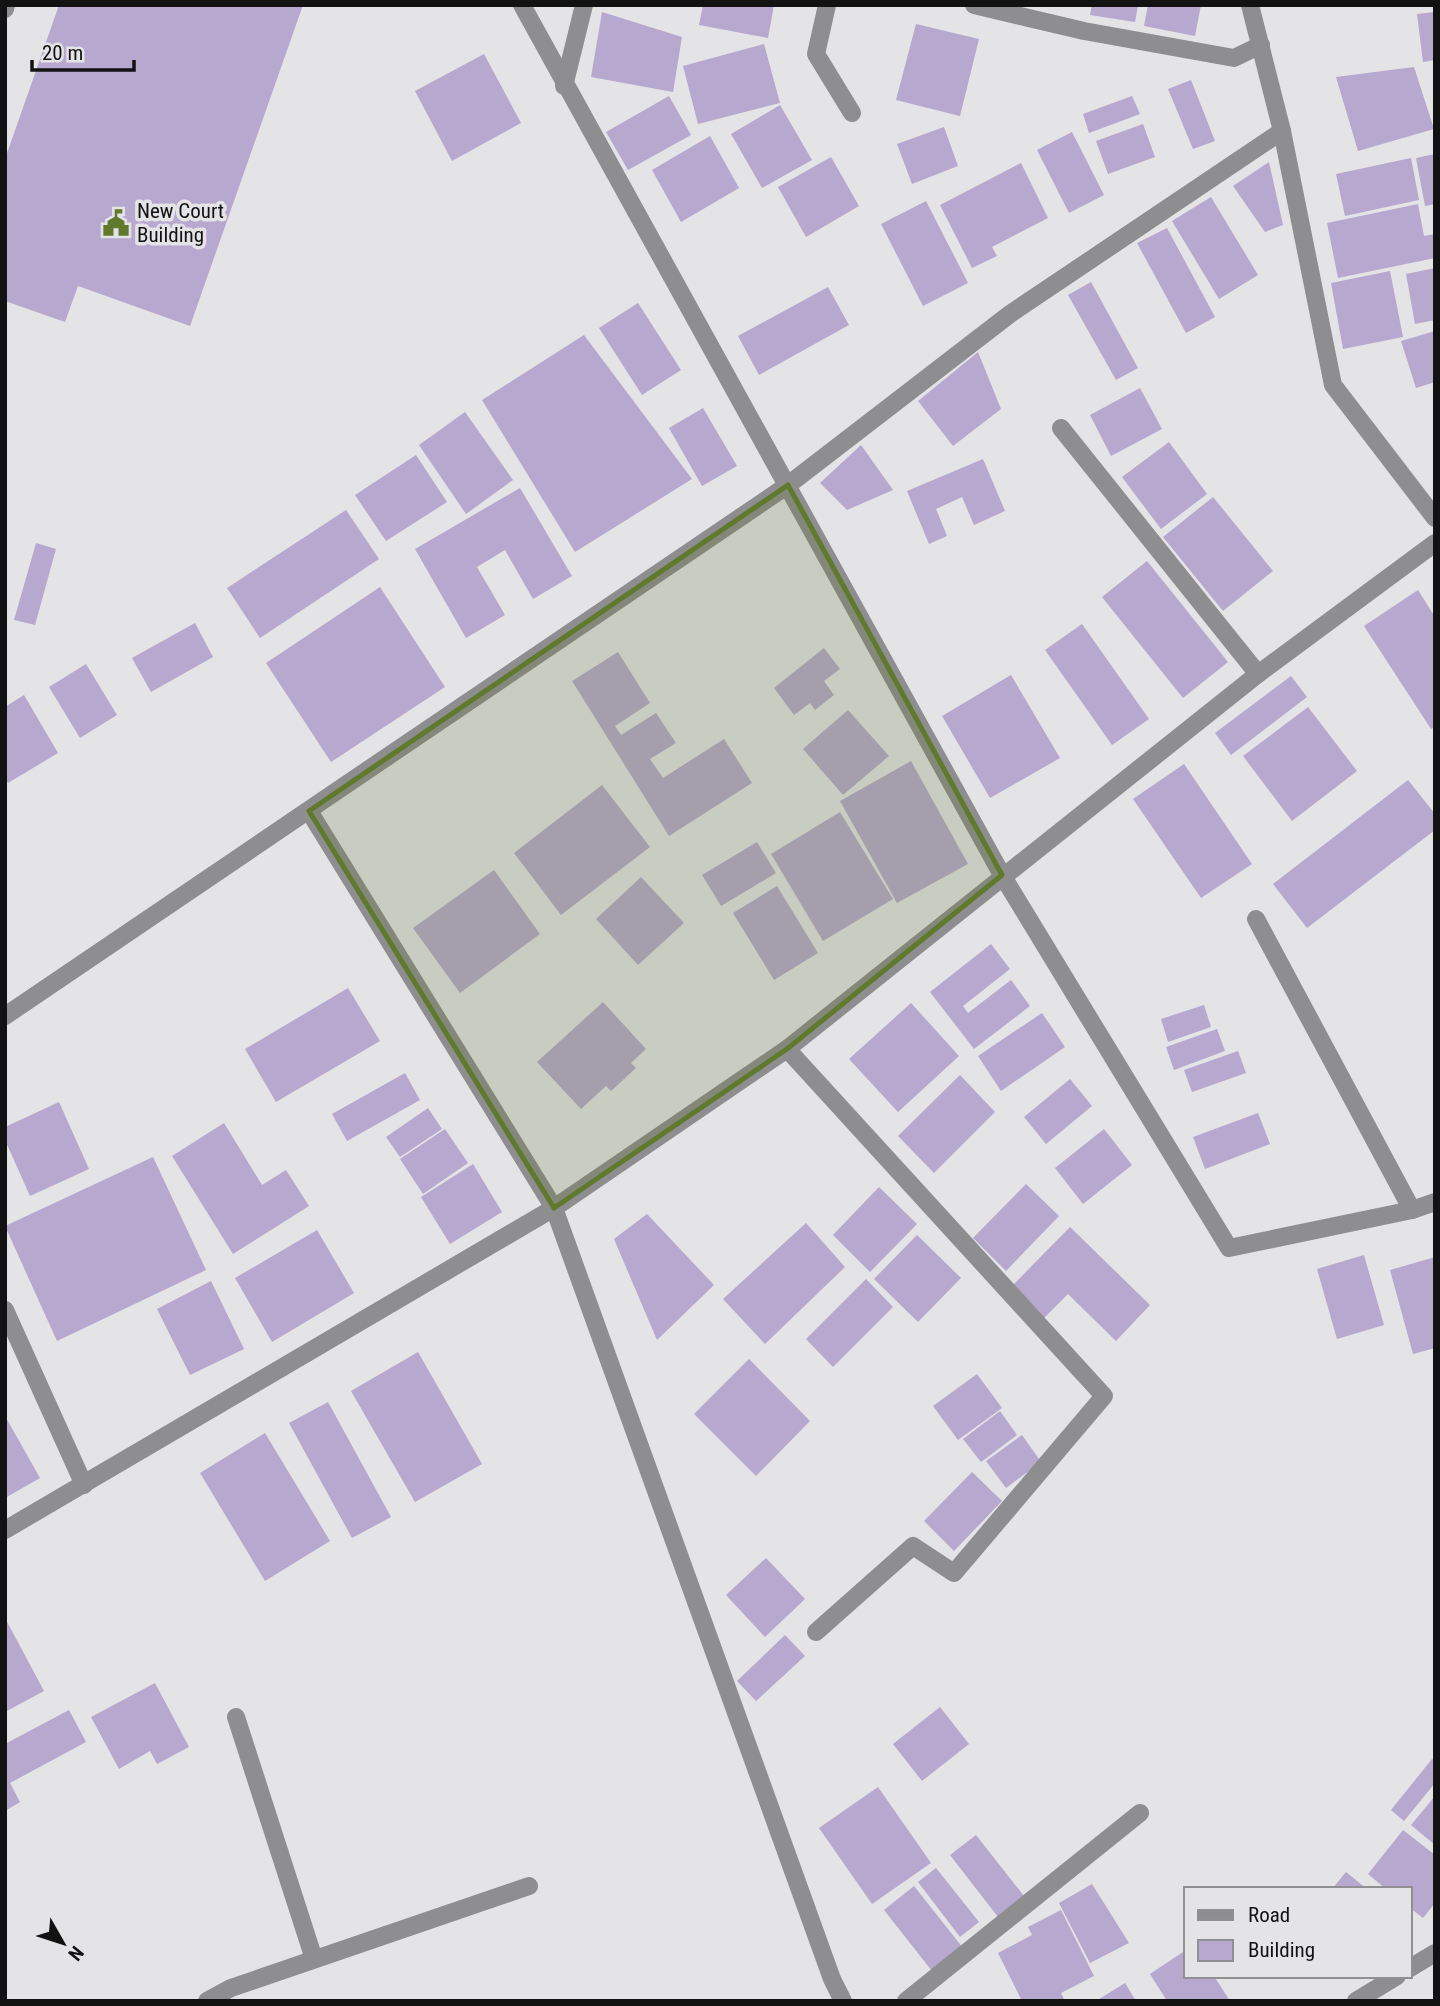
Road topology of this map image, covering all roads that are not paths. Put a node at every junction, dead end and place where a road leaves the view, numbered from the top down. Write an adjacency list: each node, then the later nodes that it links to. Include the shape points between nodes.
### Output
1 (522, 5): 7 (street)
2 (584, 5): 7 (street)
3 (827, 5): 8 (street, via 816,54)
4 (974, 5): 6 (street, via 1084,31 1234,58)
5 (1250, 5): 6 (street)
6 (1261, 45): 9 (street)
7 (564, 86): 11 (street)
8 (852, 113)
9 (1282, 131): 11 (street, via 1010,314); 12 (street, via 1333,385)
10 (1061, 428): 14 (street)
11 (788, 485): 15 (street); 16 (street)
12 (1435, 518)
13 (1435, 543): 14 (street)
14 (1258, 674): 16 (street)
15 (309, 811): 18 (street); 21 (street)
16 (1002, 875): 19 (street); 22 (street, via 1229,1248)
17 (1256, 919): 22 (street)
18 (5, 1016)
19 (787, 1049): 21 (street); 26 (street, via 1104,1396 954,1573 913,1546)
20 (1435, 1202): 22 (street)
21 (554, 1208): 24 (street); 35 (street)
22 (1412, 1210)
23 (5, 1310): 24 (street)
24 (84, 1485): 25 (street)
25 (5, 1530)
26 (816, 1632)
27 (236, 1717): 31 (street)
28 (1140, 1813): 36 (street)
29 (529, 1886): 31 (street)
30 (1435, 1953): 32 (street)
31 (314, 1959): 34 (street, via 231,1987)
32 (1412, 1967)
33 (1394, 1978): 37 (street)
34 (207, 2001)
35 (843, 2001)
36 (906, 2001)
37 (1356, 2001)

